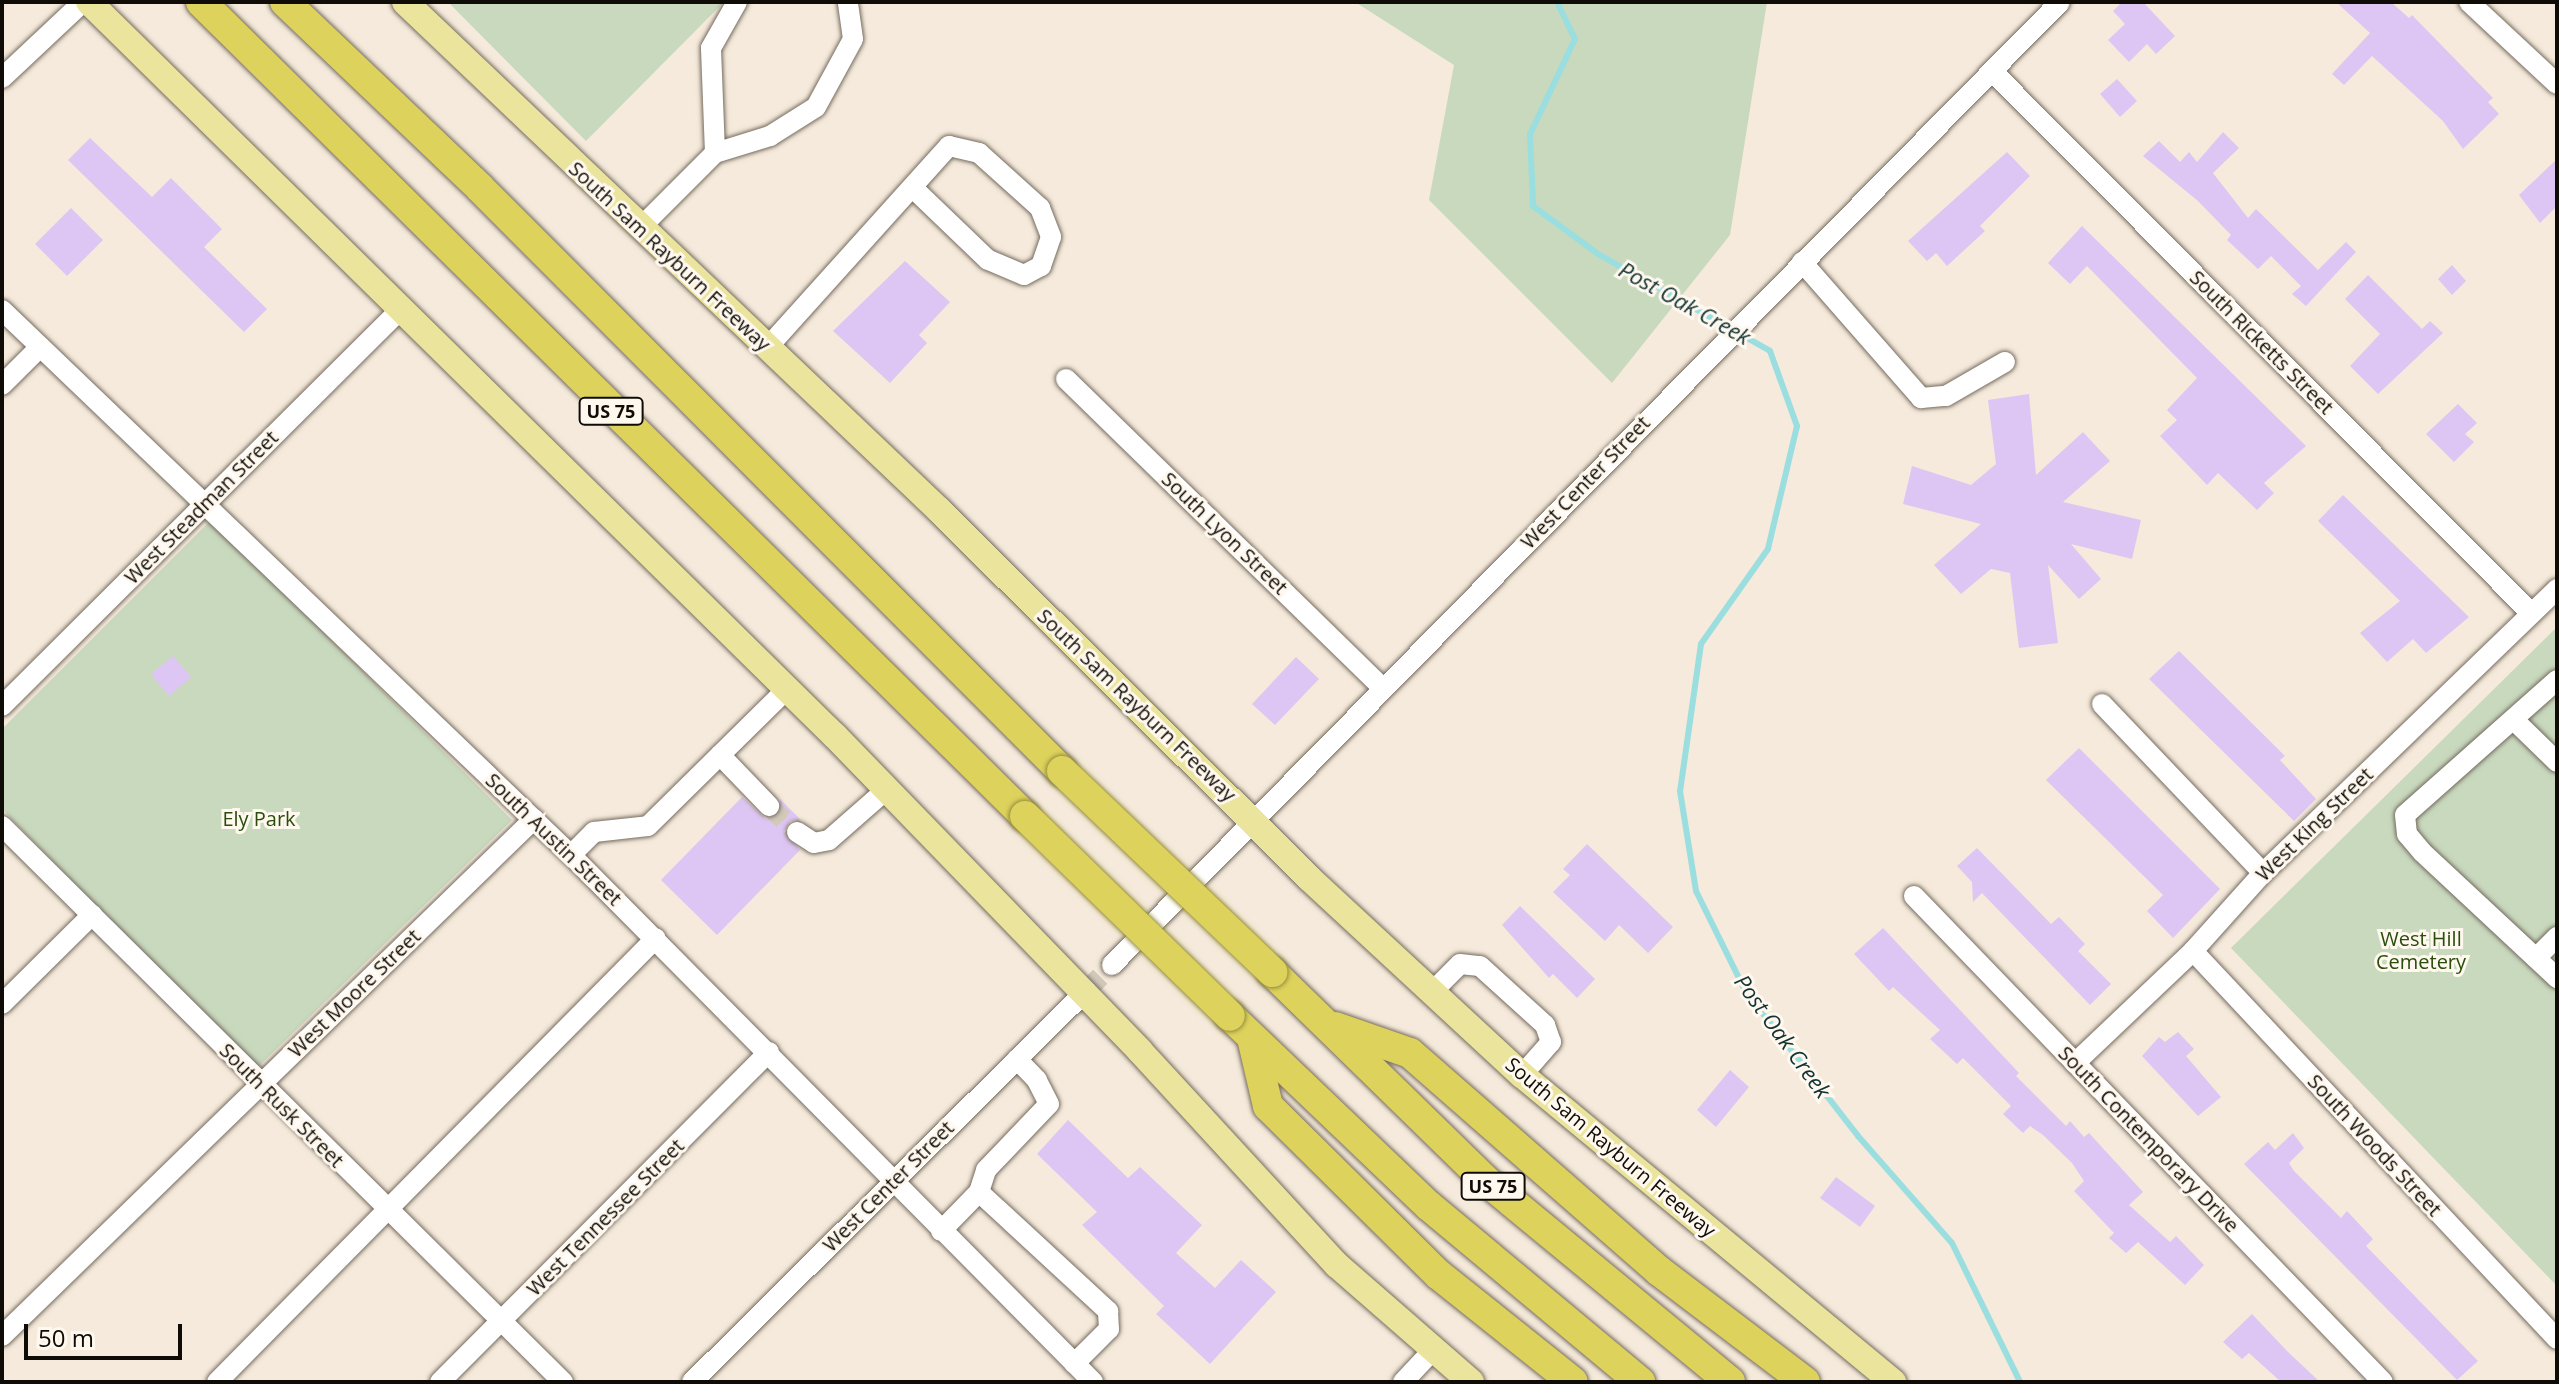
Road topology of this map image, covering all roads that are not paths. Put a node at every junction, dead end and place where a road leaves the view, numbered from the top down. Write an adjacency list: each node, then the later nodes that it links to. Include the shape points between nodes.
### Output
1 (83, 2): 13 (street)
2 (89, 2): 21 (main road)
3 (184, 2): 15 (highway)
4 (201, 2): 15 (highway, US 75)
5 (285, 2): 18 (highway, US 75)
6 (316, 2): 18 (highway)
7 (405, 2): 19 (main road, South Sam Rayburn Freeway)
8 (737, 2): 16 (street, via 711,48)
9 (848, 2): 16 (street, via 853,39 816,107 770,136)
10 (2060, 2): 12 (street, West Center Street)
11 (2469, 2): 14 (street)
12 (1992, 71): 20 (street, West Center Street); 30 (street, South Ricketts Street)
13 (2, 78)
14 (2557, 84)
15 (285, 86): 59 (highway, US 75, bridge)
16 (715, 153): 19 (street)
17 (912, 187): 17 (street, via 949,146 979,153 1040,208 1051,237 1041,266 1024,275 988,260); 24 (street)
18 (480, 188): 58 (highway, US 75, bridge, via 1062,771)
19 (640, 228): 24 (main road, South Sam Rayburn Freeway)
20 (1802, 262): 25 (street, via 1921,398 1946,396); 32 (street, West Center Street)
21 (401, 309): 28 (street, West Steadman Street); 33 (main road)
22 (2, 310): 23 (street, South Austin Street)
23 (40, 347): 27 (street); 28 (street, South Austin Street)
24 (767, 348): 42 (main road, South Sam Rayburn Freeway)
25 (2005, 362)
26 (1066, 379): 32 (street, South Lyon Street)
27 (2, 385)
28 (201, 506): 35 (street, West Steadman Street); 41 (street, South Austin Street)
29 (2557, 589): 30 (street, West King Street)
30 (2531, 613): 46 (street, West King Street)
31 (2557, 680): 36 (street)
32 (1383, 688): 42 (street, West Center Street)
33 (787, 689): 37 (street); 39 (main road)
34 (2102, 704): 46 (street)
35 (2, 706)
36 (2515, 721): 38 (street); 52 (street, via 2405,815 2407,834 2422,852)
37 (720, 755): 40 (street); 45 (street, via 648,826 594,832)
38 (2557, 762)
39 (887, 789): 44 (street, via 829,840 814,843); 56 (main road)
40 (769, 806)
41 (534, 819): 45 (street, South Austin Street); 64 (street, West Moore Street)
42 (1254, 820): 53 (street, West Center Street); 55 (main road, South Sam Rayburn Freeway)
43 (2, 826): 48 (street, South Rusk Street)
44 (797, 832)
45 (571, 855): 50 (street, South Austin Street)
46 (2263, 873): 51 (street, West King Street)
47 (1914, 896): 62 (street, South Contemporary Drive)
48 (92, 915): 57 (street); 64 (street, South Rusk Street)
49 (2557, 937): 52 (street)
50 (656, 938): 60 (street, South Austin Street); 67 (street)
51 (2193, 951): 62 (street, West King Street); 71 (street, South Woods Street)
52 (2536, 958): 54 (street)
53 (1112, 965)
54 (2557, 978)
55 (1433, 991): 63 (main road, South Sam Rayburn Freeway); 63 (street, via 1460,964 1480,966 1545,1025 1551,1042)
56 (1085, 992): 61 (street, West Center Street); 72 (main road, via 1337,1265)
57 (2, 1004)
58 (1327, 1024): 83 (highway, US 75, via 1484,1179); 84 (highway, via 1410,1053 1646,1261)
59 (1252, 1038): 81 (highway, via 1268,1106 1439,1275); 82 (highway, US 75, via 1429,1206)
60 (769, 1052): 65 (street, South Austin Street); 69 (street, West Tennessee Street)
61 (1017, 1059): 65 (street, West Center Street); 66 (street, via 1037,1080 1049,1104 986,1170)
62 (2075, 1063): 86 (street, South Contemporary Drive)
63 (1522, 1075): 85 (main road, South Sam Rayburn Freeway)
64 (261, 1083): 67 (street, South Rusk Street); 70 (street, West Moore Street)
65 (891, 1182): 68 (street, South Austin Street); 77 (street, West Center Street)
66 (979, 1192): 68 (street); 73 (street, via 1108,1311 1109,1329)
67 (385, 1210): 69 (street, South Rusk Street); 74 (street)
68 (941, 1231): 73 (street, South Austin Street)
69 (501, 1321): 75 (street, West Tennessee Street); 76 (street, South Rusk Street)
70 (2, 1336)
71 (2557, 1339)
72 (1434, 1349): 79 (street); 80 (main road)
73 (1074, 1364): 78 (street, South Austin Street)
74 (217, 1382)
75 (440, 1382)
76 (563, 1382)
77 (692, 1382)
78 (1093, 1382)
79 (1403, 1382)
80 (1471, 1382)
81 (1573, 1382)
82 (1640, 1382)
83 (1730, 1382)
84 (1805, 1382)
85 (1893, 1382)
86 (2383, 1382)

